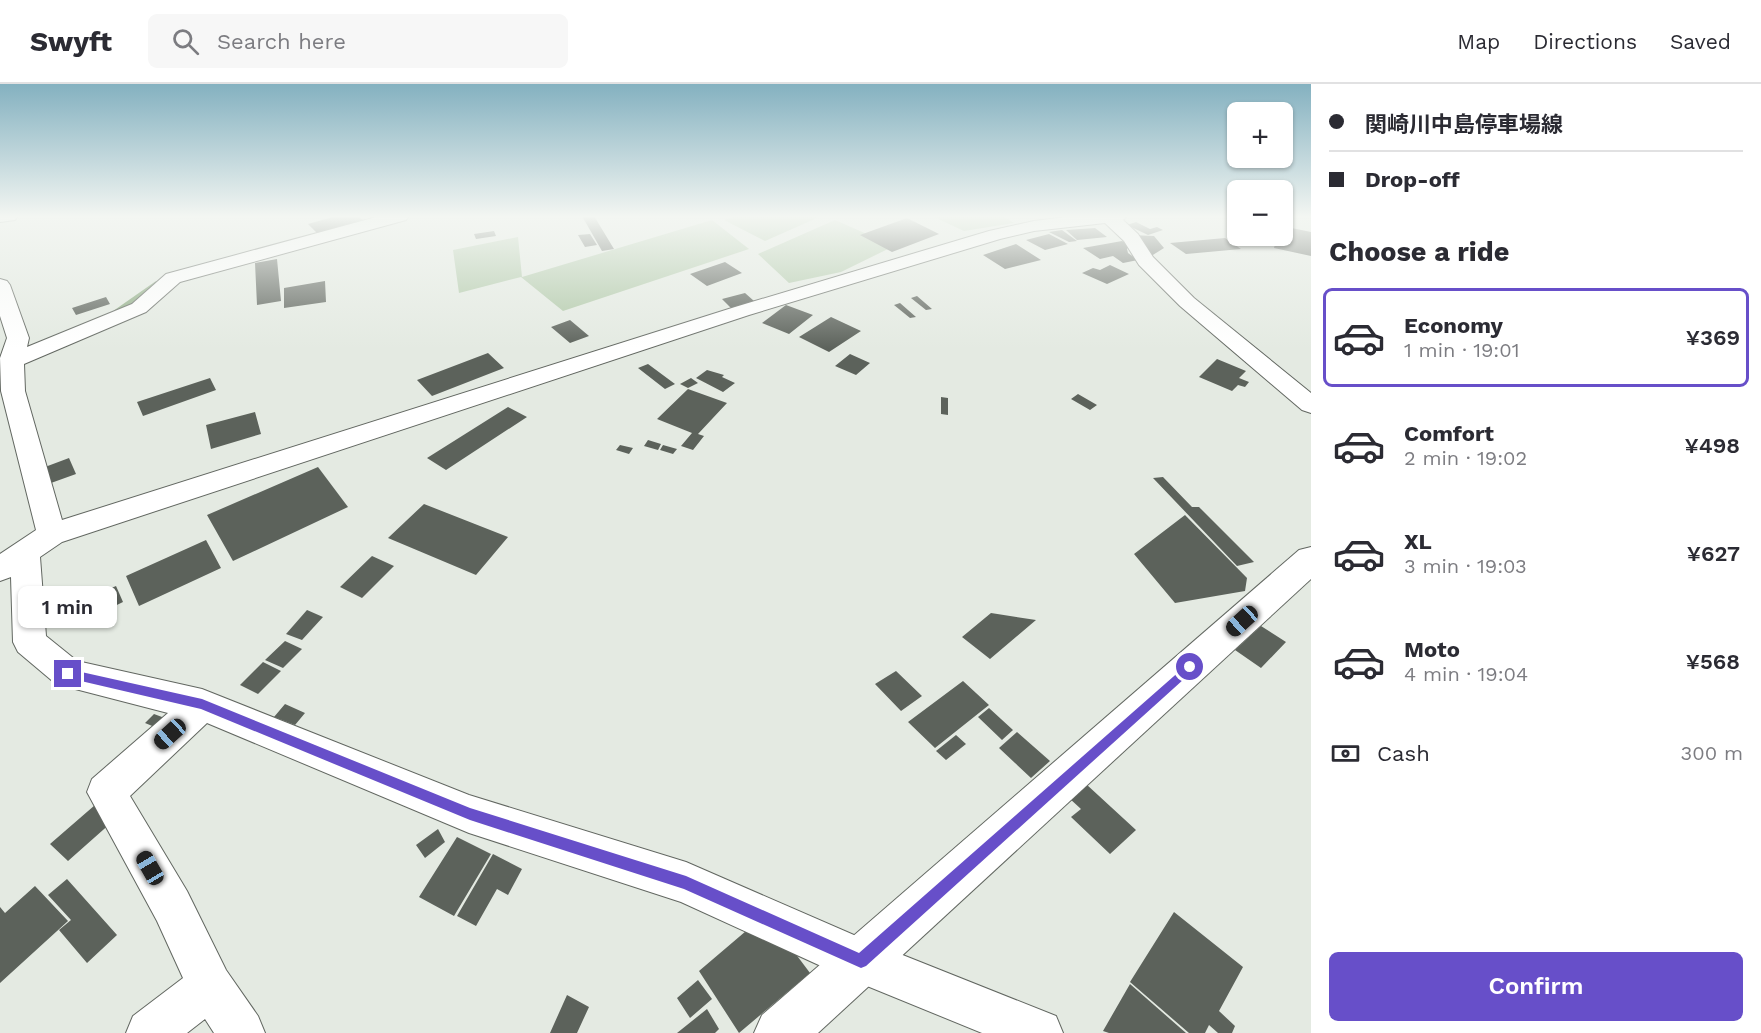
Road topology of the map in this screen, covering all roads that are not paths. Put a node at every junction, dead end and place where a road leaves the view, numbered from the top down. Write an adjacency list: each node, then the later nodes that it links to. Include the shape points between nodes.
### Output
1 (238, 260): 5 (street, via 173,278 139,308)
2 (911, 260): 7 (street)
3 (1146, 260): 6 (street, via 1187,302)
4 (0, 285): 5 (street, via 18,338)
5 (6, 364): 7 (street)
6 (1311, 405)
7 (52, 534): 9 (street)
8 (1311, 559): 11 (main road)
9 (12, 561): 10 (street, via 30,642 68,674)
10 (202, 705): 11 (street, via 470,814 686,883); 12 (street, via 106,792 172,906)
11 (861, 961): 15 (main road); 16 (street)
12 (210, 986): 13 (street); 14 (street)
13 (150, 1033)
14 (241, 1033)
15 (780, 1033)
16 (1039, 1033)

